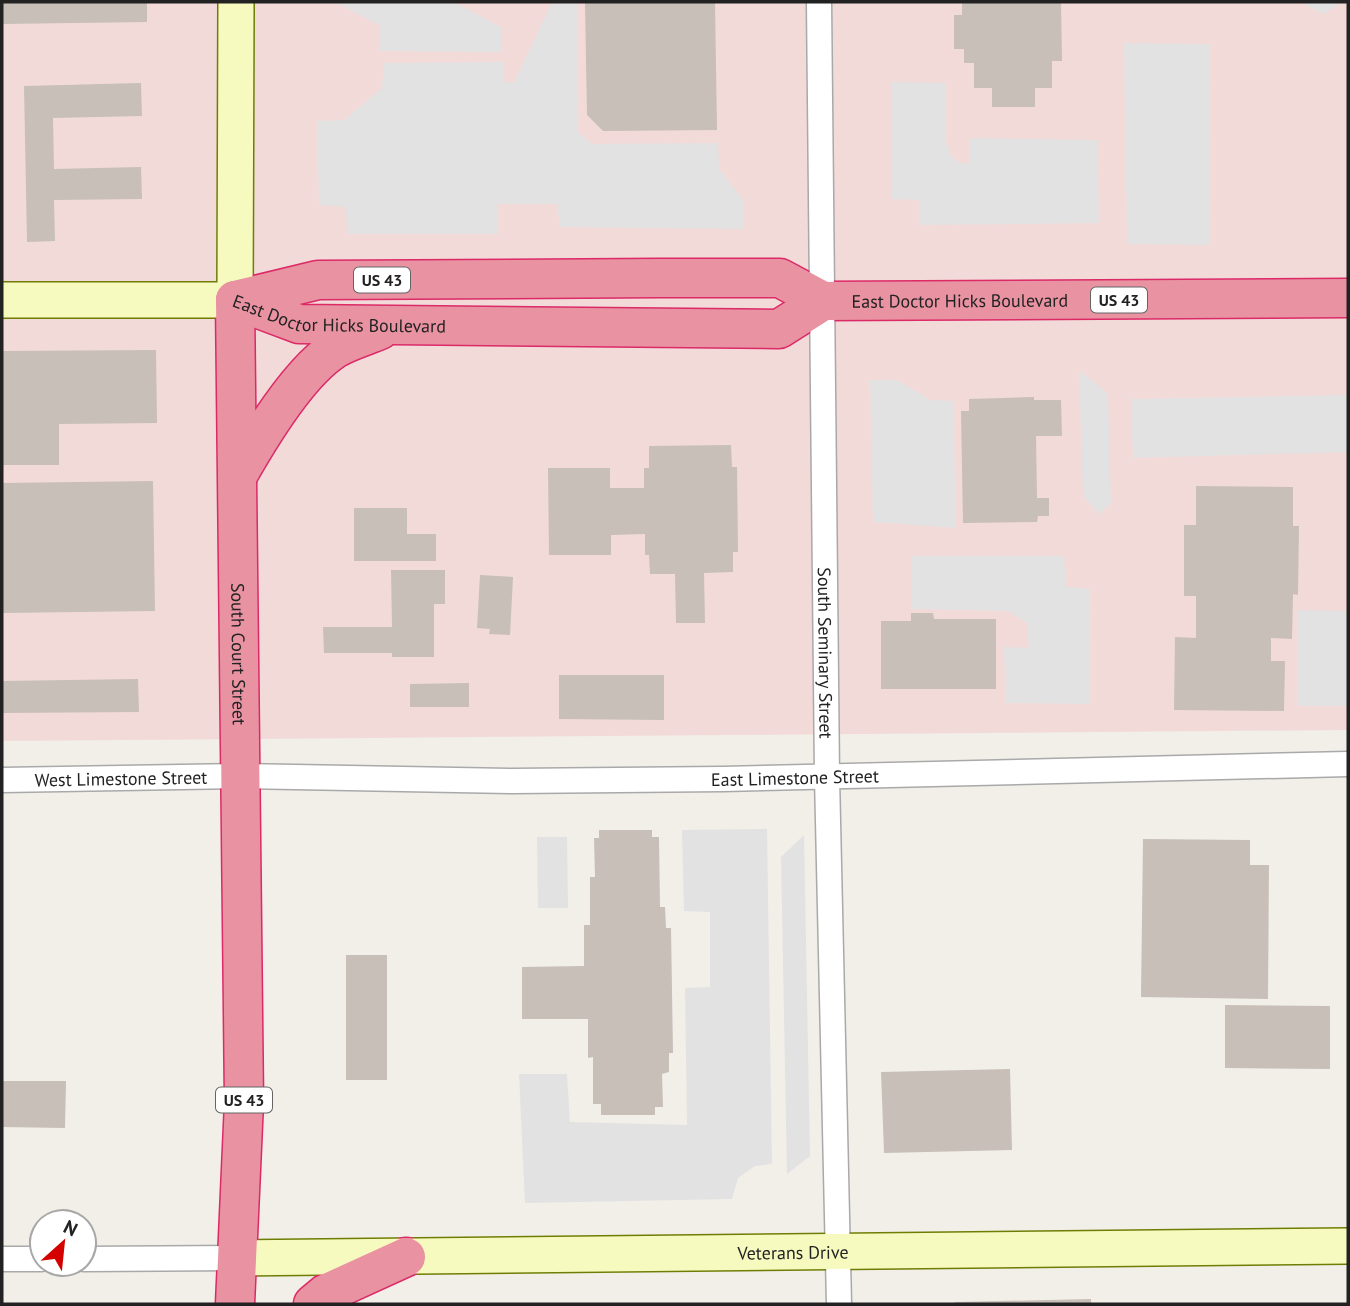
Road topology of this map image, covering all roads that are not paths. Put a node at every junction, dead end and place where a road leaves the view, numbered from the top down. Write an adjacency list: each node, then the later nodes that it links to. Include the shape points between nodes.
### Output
1 (236, 2): 5 (main road, South Court Street)
2 (819, 2): 6 (street, South Seminary Street)
3 (1348, 298): 6 (highway, East Doctor Hicks Boulevard / US 43)
4 (2, 300): 5 (main road)
5 (235, 300): 6 (highway, East Doctor Hicks Boulevard / US 43, via 318,280 780,278); 7 (highway, East Doctor Hicks Boulevard, via 299,324); 8 (highway, South Court Street / US 43)
6 (823, 301): 7 (highway, East Doctor Hicks Boulevard, via 779,329); 11 (street, South Seminary Street)
7 (394, 325): 8 (highway, via 335,349 316,365 263,432)
8 (237, 477): 10 (highway, South Court Street / US 43)
9 (1348, 764): 11 (street, East Limestone Street)
10 (240, 776): 11 (street, East Limestone Street, via 513,781); 12 (street, West Limestone Street); 16 (highway, South Court Street / US 43, via 244,1102)
11 (827, 777): 14 (street, South Seminary Street)
12 (2, 780)
13 (1348, 1246): 14 (main road, Veterans Drive)
14 (839, 1252): 15 (main road, Veterans Drive); 22 (street, South Seminary Street)
15 (406, 1257): 16 (main road, Veterans Drive); 21 (highway, via 325,1294)
16 (238, 1258): 19 (street); 20 (highway, South Court Street / US 43)
17 (2, 1259): 18 (street)
18 (28, 1259)
19 (98, 1259)
20 (235, 1304)
21 (313, 1304)
22 (839, 1304)

